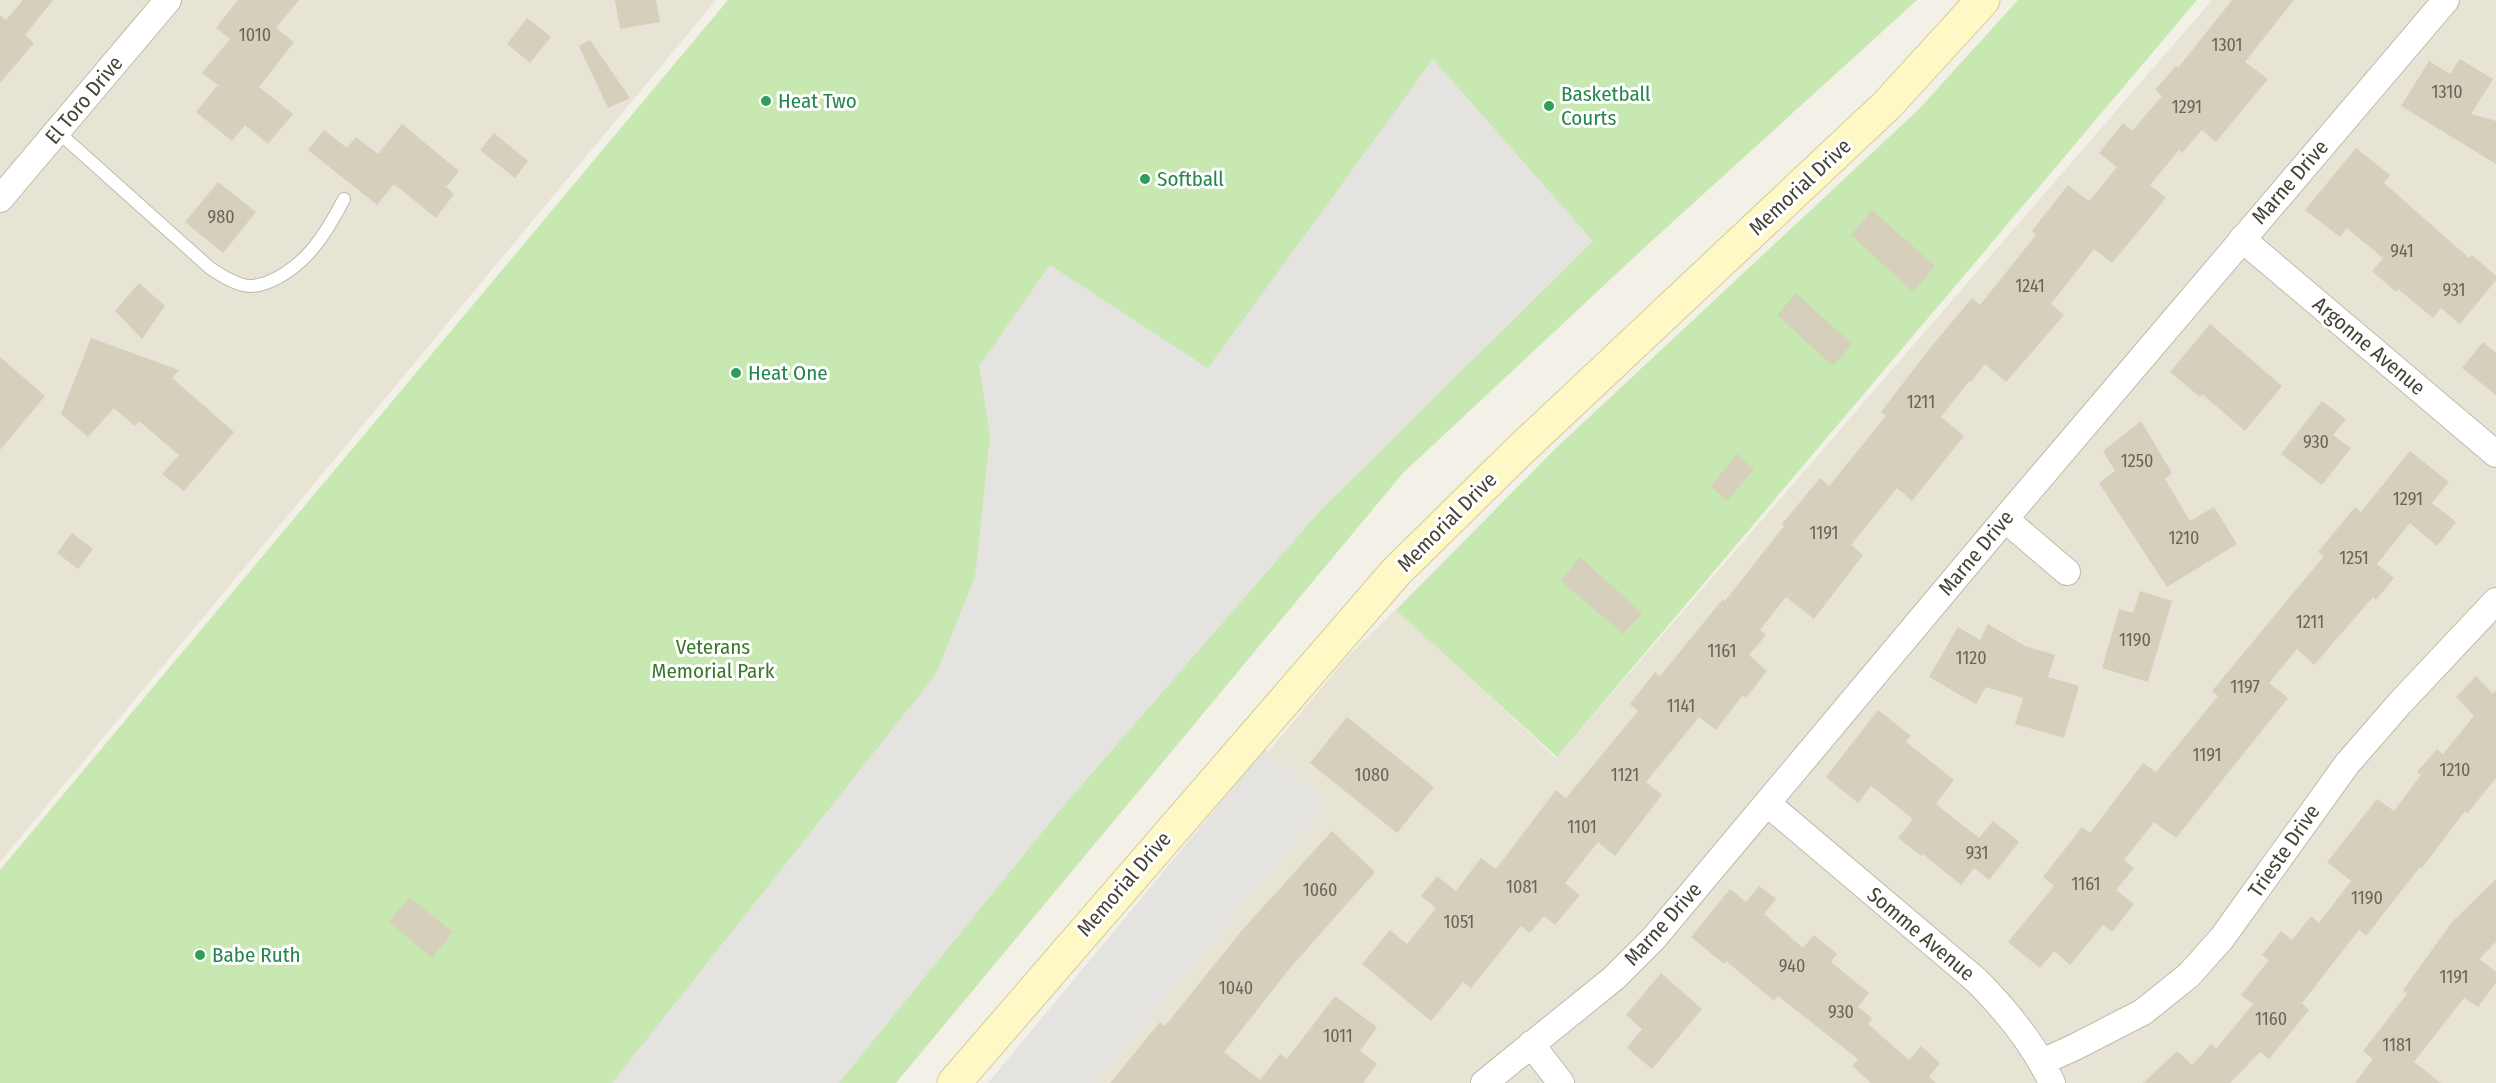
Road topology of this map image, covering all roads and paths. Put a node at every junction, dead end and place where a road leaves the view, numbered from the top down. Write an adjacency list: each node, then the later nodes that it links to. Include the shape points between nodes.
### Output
1 (168, 0): 4 (street, El Toro Drive)
2 (1983, 0): 15 (street, Memorial Drive, via 1887,105 1396,572)
3 (2446, 0): 7 (street, Marne Drive)
4 (57, 131): 5 (lane, via 210,268 245,286 283,277 308,255); 6 (street, El Toro Drive)
5 (344, 199)
6 (0, 200)
7 (2242, 239): 8 (street, Argonne Avenue); 9 (street, Marne Drive)
8 (2496, 454)
9 (2005, 519): 10 (street); 12 (street, Marne Drive)
10 (2067, 572)
11 (2496, 601): 14 (street, Trieste Drive, via 2347,764 2222,938 2189,975 2143,1012 2075,1047)
12 (1768, 804): 13 (street, Marne Drive, via 1654,938 1614,978); 14 (street, Somme Avenue, via 1976,980 2002,1006)
13 (1531, 1044): 16 (street, Marne Drive); 17 (street)
14 (2047, 1072)
15 (954, 1083)
16 (1484, 1083)
17 (1561, 1083)

